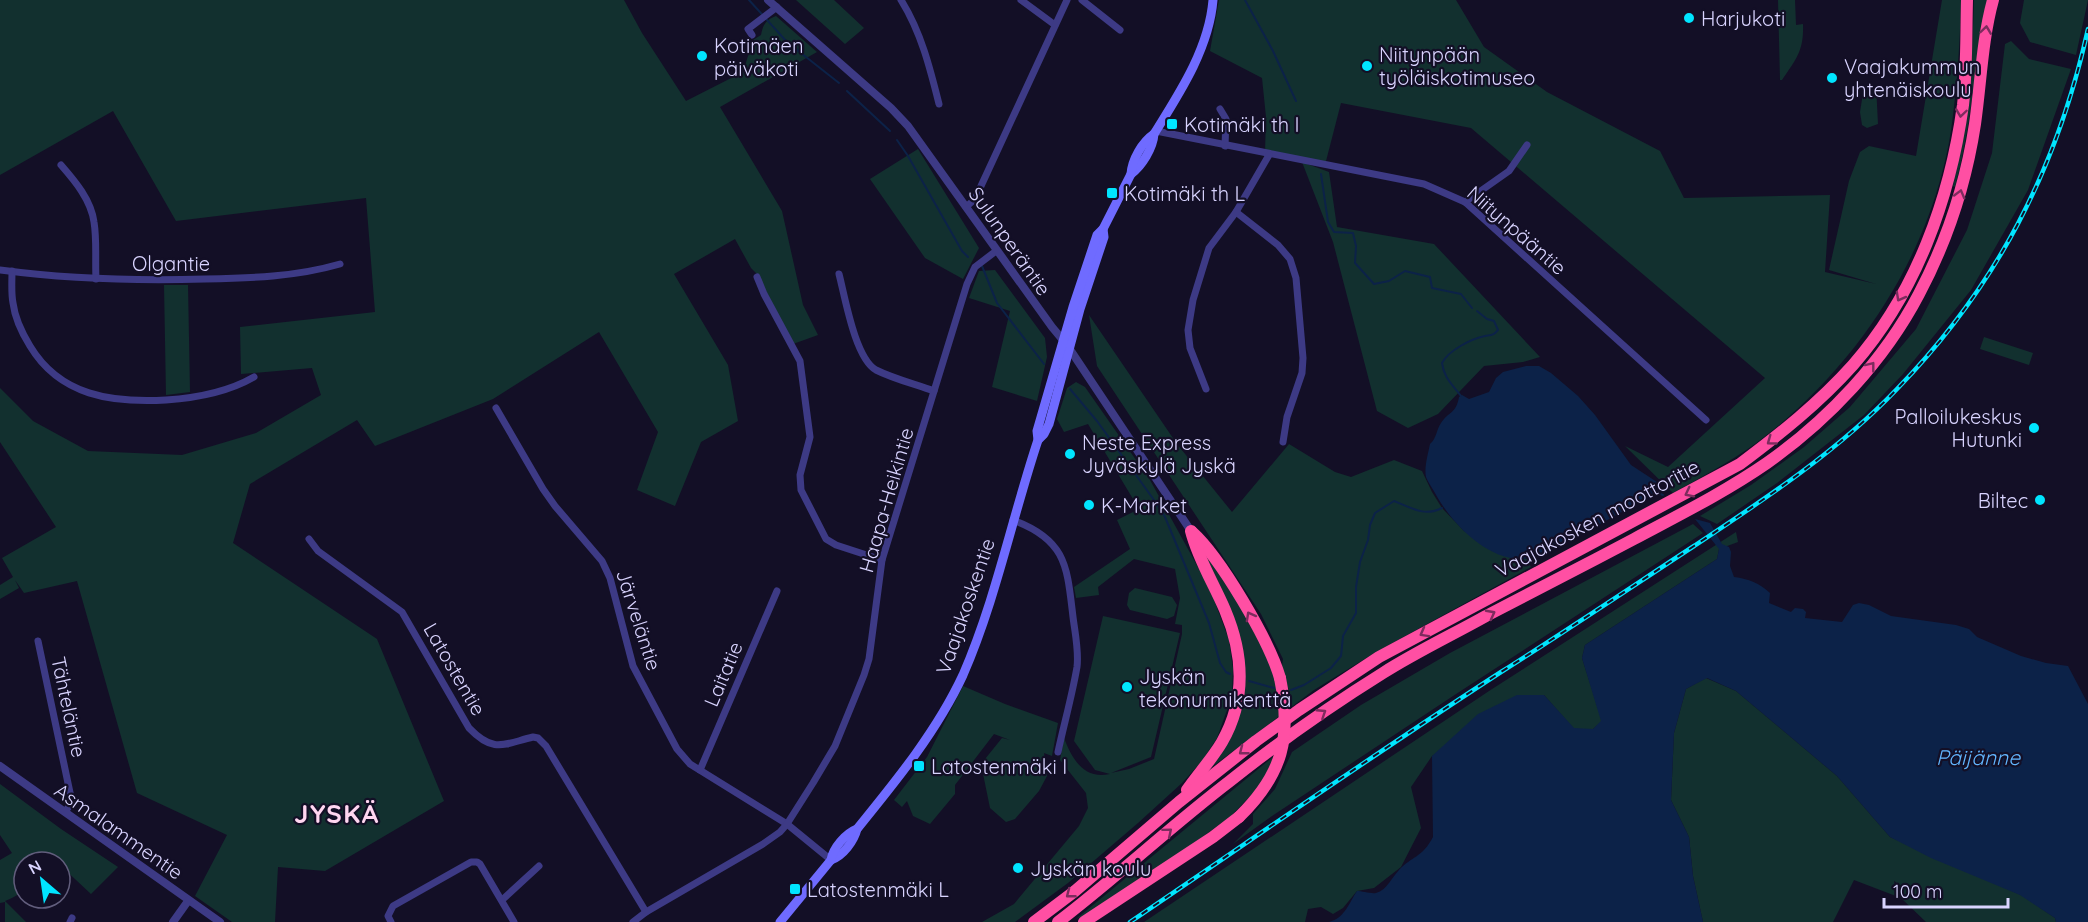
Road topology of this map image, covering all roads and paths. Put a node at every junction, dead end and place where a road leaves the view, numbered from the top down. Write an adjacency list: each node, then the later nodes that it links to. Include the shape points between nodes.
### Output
1 (768, 0): 9 (street, Sulunperäntie)
2 (901, 0): 13 (street, via 914,20)
3 (1021, 0): 10 (street)
4 (1067, 0): 10 (street)
5 (1082, 0): 11 (street)
6 (1213, 0): 15 (main road, Vaajakoskentie, via 1198,56)
7 (1967, 0): 46 (highway, Vaajakosken moottoritie, one-way to 46, via 1963,102 1938,214 1893,310 1839,379 1780,435 1740,464 1379,657 1290,716)
8 (1993, 0): 61 (highway, Vaajakosken moottoritie, one-way to 8, via 1305,724 1386,671 1745,477 1832,409 1902,324 1943,241 1966,171)
9 (777, 8): 12 (street, via 748,29); 21 (street, Sulunperäntie, via 891,108)
10 (1055, 25): 21 (street, via 975,199)
11 (1120, 30)
12 (752, 36)
13 (939, 104)
14 (1220, 109): 17 (street, via 1226,119)
15 (1155, 133): 17 (street, Niitynpääntie); 30 (main road, Vaajakoskentie, via 1153,143 1097,235)
16 (1527, 145): 20 (street, via 1509,171)
17 (1225, 146): 18 (street, Niitynpääntie)
18 (1269, 155): 20 (street, Niitynpääntie, via 1424,184); 22 (street)
19 (62, 165): 29 (street, via 89,205 94,221)
20 (1465, 202): 35 (street, Niitynpääntie)
21 (966, 207): 23 (street, Sulunperäntie)
22 (1236, 212): 32 (street, via 1209,248 1193,300 1188,330 1190,348); 36 (street, via 1278,245 1290,259 1296,278 1302,373)
23 (996, 251): 30 (street, Sulunperäntie); 33 (street, Haapa-Heikintie, via 975,267 967,284)
24 (340, 264): 29 (street, Olgantie, via 274,278)
25 (0, 270): 26 (street, Olgantie)
26 (12, 272): 29 (street, Olgantie); 31 (street, via 13,305 35,355 79,390 125,400 183,398 236,388)
27 (839, 274): 33 (street, via 864,358 874,369)
28 (757, 277): 40 (street, via 800,361 810,437 800,475 801,490 826,539)
29 (96, 279)
30 (1067, 345): 37 (main road, Vaajakoskentie, via 1049,424 1038,440); 38 (street, Sulunperäntie)
31 (254, 377)
32 (1206, 389)
33 (934, 391): 40 (street, Haapa-Heikintie)
34 (496, 408): 45 (street, Järveläntie, via 543,489 602,561 633,666 677,749)
35 (1706, 420)
36 (1283, 442)
37 (1014, 520): 43 (street, via 1045,536 1065,564 1068,577 1078,658); 49 (main road, Vaajakoskentie, via 991,600 962,677 910,762 857,828 840,843)
38 (1191, 531): 46 (highway, via 1235,639 1240,681 1235,716 1221,743); 62 (highway, one-way to 38, bridge, via 1239,817 1272,778 1283,745 1286,724 1280,678 1242,601 1203,542)
39 (309, 539): 53 (street, Latostentie, via 318,551 402,612 469,728 478,737 501,746 533,737 546,746)
40 (882, 560): 48 (street, Haapa-Heikintie, via 864,675 835,746)
41 (777, 591): 45 (street, Laitatie)
42 (38, 641): 47 (street, Tähteläntie, via 72,802)
43 (1058, 752)
44 (0, 766): 47 (street, Asmalammentie)
45 (700, 770): 48 (street, Järveläntie)
46 (1179, 802): 60 (highway, Vaajakosken moottoritie, one-way to 60)
47 (65, 812): 52 (street, Asmalammentie)
48 (787, 824): 49 (street, Järveläntie); 53 (street, Haapa-Heikintie, via 763,844)
49 (831, 860): 59 (main road, Vaajakoskentie)
50 (539, 866): 51 (street)
51 (502, 900): 56 (street, via 480,864 471,862 393,906 388,913); 57 (street)
52 (189, 901): 54 (street); 55 (street, Asmalammentie)
53 (646, 912): 58 (street, Haapa-Heikintie)
54 (173, 922)
55 (220, 922)
56 (391, 922)
57 (514, 922)
58 (633, 922)
59 (780, 922)
60 (1034, 922)
61 (1058, 922)
62 (1084, 922)

